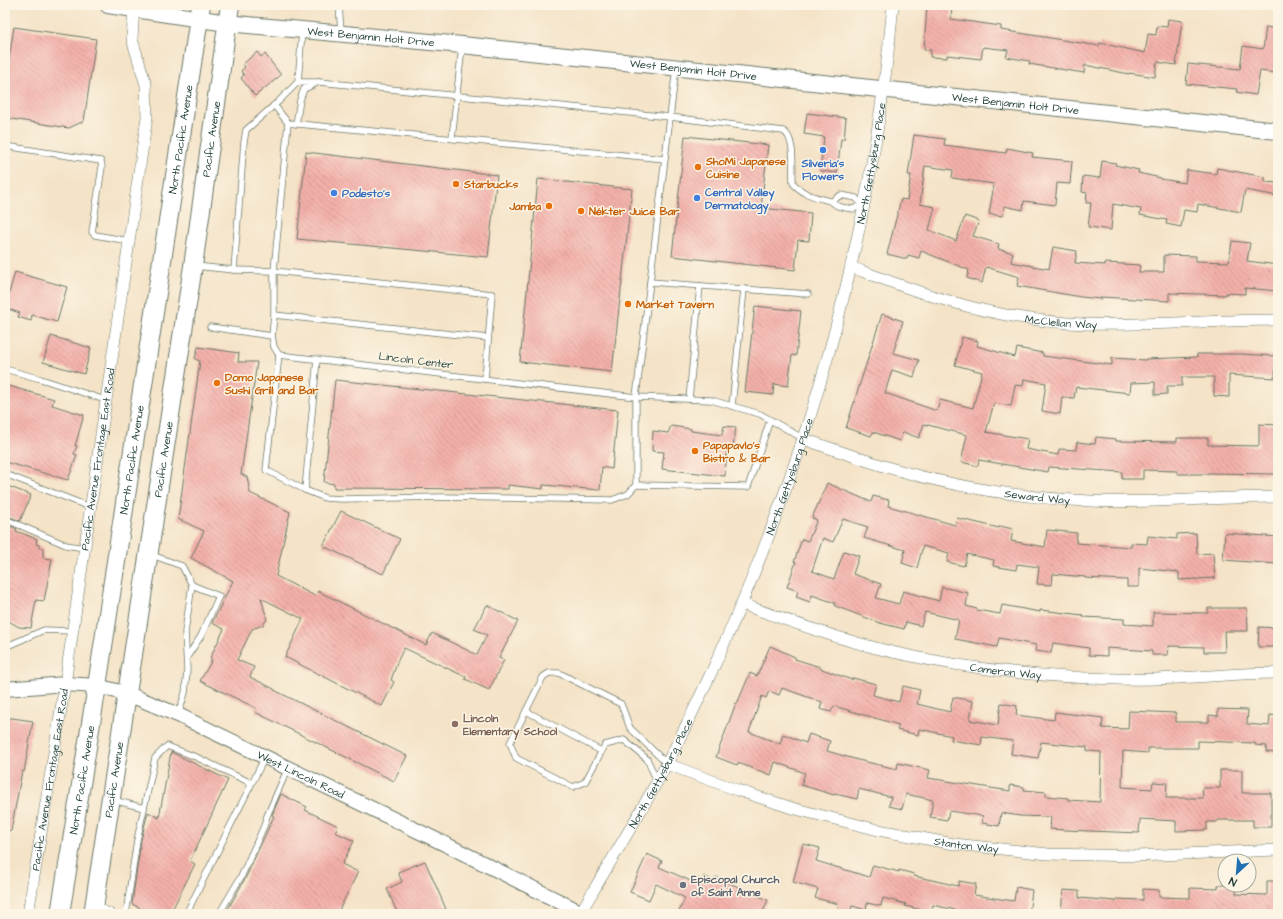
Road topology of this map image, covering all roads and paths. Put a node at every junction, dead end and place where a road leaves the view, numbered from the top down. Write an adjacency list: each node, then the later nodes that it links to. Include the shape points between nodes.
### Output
1 (108, 5): 5 (main road, West Benjamin Holt Drive)
2 (230, 5): 7 (main road, Pacific Avenue)
3 (338, 5): 9 (lane)
4 (893, 5): 14 (street, North Gettysburg Place)
5 (133, 7): 6 (main road, West Benjamin Holt Drive); 26 (street, Pacific Avenue Frontage East Road, via 132,39 146,85 147,117)
6 (200, 12): 7 (main road, West Benjamin Holt Drive); 65 (main road, North Pacific Avenue)
7 (227, 23): 8 (main road, West Benjamin Holt Drive); 27 (main road, Pacific Avenue)
8 (302, 30): 9 (main road, West Benjamin Holt Drive); 12 (lane)
9 (341, 34): 10 (main road, West Benjamin Holt Drive)
10 (462, 45): 11 (main road, West Benjamin Holt Drive); 15 (lane)
11 (676, 68): 14 (main road, West Benjamin Holt Drive); 17 (lane)
12 (298, 82): 13 (lane); 16 (lane)
13 (320, 82): 15 (lane); 19 (lane, via 304,89)
14 (883, 89): 20 (main road, West Benjamin Holt Drive); 25 (street, North Gettysburg Place)
15 (457, 95): 17 (lane); 21 (lane)
16 (274, 105): 18 (lane); 29 (lane, via 246,130)
17 (670, 117): 23 (lane); 24 (lane, via 786,132 792,145 793,183 801,191)
18 (288, 123): 19 (lane); 30 (lane)
19 (296, 124): 21 (lane)
20 (1278, 131)
21 (452, 138): 23 (lane)
22 (5, 146): 26 (lane, via 101,160 92,232 95,235)
23 (665, 159): 31 (lane)
24 (832, 201): 25 (lane, via 838,206 854,209); 25 (lane, via 841,195 856,198)
25 (863, 204): 28 (street, North Gettysburg Place)
26 (129, 241): 46 (street, Pacific Avenue Frontage East Road)
27 (193, 266): 29 (lane); 57 (main road, Pacific Avenue)
28 (851, 267): 36 (street, McClellan Way, via 949,301 1037,319 1082,324 1144,325); 49 (street, North Gettysburg Place, via 827,363)
29 (234, 270): 30 (lane)
30 (274, 271): 35 (lane); 39 (lane, via 492,294)
31 (650, 282): 32 (lane); 44 (lane)
32 (700, 286): 33 (lane); 45 (lane)
33 (744, 289): 34 (lane); 47 (lane)
34 (808, 294)
35 (274, 315): 38 (lane); 39 (lane)
36 (1278, 320)
37 (210, 327): 38 (lane)
38 (272, 336): 40 (lane)
39 (488, 338): 43 (lane)
40 (279, 355): 41 (lane, Lincoln Center); 52 (lane, via 266,470)
41 (317, 359): 43 (lane, Lincoln Center); 52 (lane)
42 (5, 369): 46 (lane)
43 (485, 379): 44 (lane, Lincoln Center)
44 (636, 397): 45 (lane, Lincoln Center); 51 (lane)
45 (689, 399): 47 (lane, Lincoln Center, via 711,400)
46 (105, 400): 54 (street, Pacific Avenue Frontage East Road)
47 (732, 406): 48 (lane, Lincoln Center, via 760,414)
48 (770, 420): 49 (lane, Lincoln Center); 51 (lane, via 748,487)
49 (804, 439): 53 (street, Seward Way, via 896,470 1009,494 1136,502); 59 (street, North Gettysburg Place, via 772,530)
50 (5, 474): 54 (lane)
51 (636, 485): 52 (lane, via 628,494 612,500 442,497 342,499 321,497)
52 (305, 490)
53 (1278, 497)
54 (90, 507): 56 (street, Pacific Avenue Frontage East Road)
55 (5, 519): 56 (lane, via 66,545)
56 (84, 548): 60 (street, Pacific Avenue Frontage East Road)
57 (149, 554): 58 (lane, via 182,566); 67 (main road, Pacific Avenue)
58 (192, 585): 62 (lane, via 185,632); 62 (lane, via 219,596 201,636)
59 (742, 604): 63 (street, Cameron Way, via 818,631 891,651 953,664 1027,674 1119,679); 72 (street, North Gettysburg Place)
60 (72, 632): 61 (lane, via 44,630); 64 (street, Pacific Avenue Frontage East Road)
61 (5, 647)
62 (187, 658): 69 (lane, via 185,693)
63 (1278, 673)
64 (64, 684): 65 (street, West Lincoln Road); 66 (street, West Lincoln Road); 81 (street, Pacific Avenue Frontage East Road)
65 (97, 686): 67 (street, West Lincoln Road); 82 (main road, North Pacific Avenue)
66 (5, 689)
67 (128, 694): 69 (street, West Lincoln Road); 76 (main road, Pacific Avenue)
68 (526, 711): 70 (lane); 70 (lane, via 510,743 516,758 573,787 584,782); 72 (lane, via 543,678 549,672 559,673 621,704 630,728)
69 (178, 715): 71 (street, West Lincoln Road)
70 (602, 751): 74 (lane, via 605,745 624,740 647,760)
71 (265, 757): 73 (street, West Lincoln Road); 75 (lane)
72 (667, 764): 74 (street, North Gettysburg Place); 78 (street, Stanton Way, via 792,808 878,830 954,844 1048,854 1137,856)
73 (288, 768): 80 (street, West Lincoln Road); 85 (lane, via 242,875)
74 (657, 781): 80 (street, North Gettysburg Place)
75 (251, 783): 77 (lane, via 168,746 155,758); 84 (lane)
76 (111, 800): 77 (lane); 79 (main road, Pacific Avenue)
77 (144, 808): 83 (lane)
78 (1278, 850)
79 (99, 912)
80 (583, 913)
81 (28, 914)
82 (60, 914)
83 (126, 914)
84 (186, 914)
85 (219, 914)

